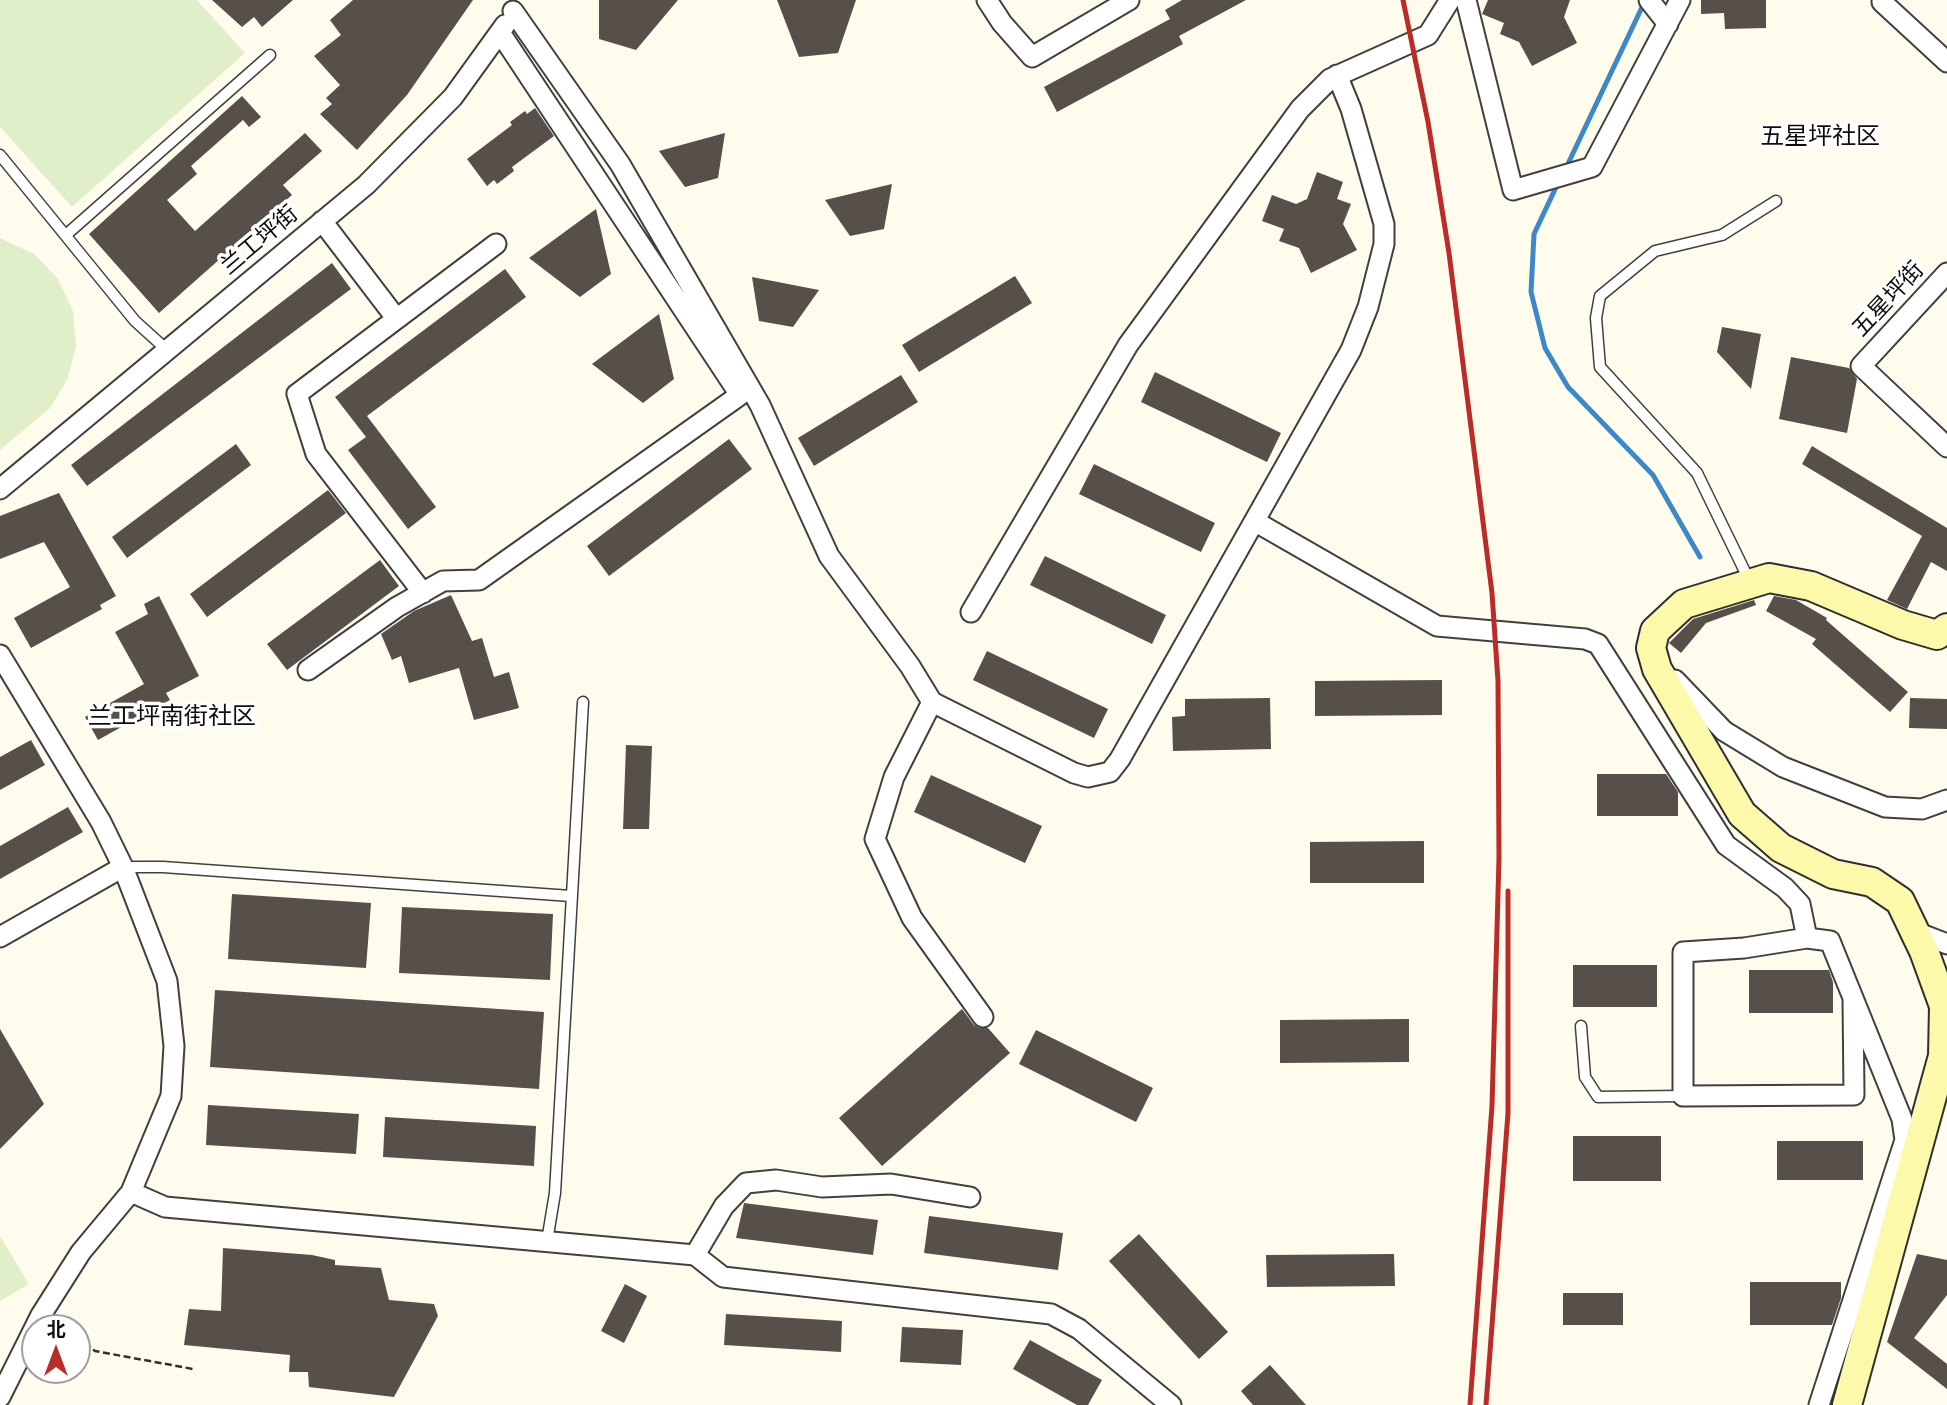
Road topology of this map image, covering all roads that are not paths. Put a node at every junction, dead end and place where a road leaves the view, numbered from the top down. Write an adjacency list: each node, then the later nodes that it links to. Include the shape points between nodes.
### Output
1 (987, 0): 2 (street, via 1032,57)
2 (1129, 0)
3 (1450, 0): 13 (street, via 1428,35)
4 (1466, 0): 9 (street, via 1513,190 1592,167)
5 (1680, 0): 9 (street)
6 (1650, 2): 9 (street)
7 (1882, 2): 12 (street)
8 (517, 6): 10 (street, 兰工坪街); 33 (street, via 620,164 760,405 829,556)
9 (1668, 24)
10 (501, 34): 16 (street, 兰工坪街, via 453,97 366,185); 26 (street, via 740,395 479,580 443,581)
11 (270, 55): 17 (lane)
12 (1947, 62)
13 (1337, 75): 24 (street, via 1384,224 1384,244 1351,350); 27 (street, via 1300,109 1128,345)
14 (0, 155): 17 (lane)
15 (1776, 201): 25 (lane, via 1722,235 1655,251 1600,296 1596,318 1600,367 1697,473)
16 (323, 221): 20 (street); 21 (street, 兰工坪街)
17 (67, 234): 21 (lane, via 135,321)
18 (496, 244): 20 (street)
19 (1947, 273): 22 (street, 五星坪街, via 1861,366)
20 (396, 318): 26 (street, via 297,394 316,454)
21 (167, 350): 23 (street, 兰工坪街)
22 (1947, 447)
23 (0, 489)
24 (1256, 522): 33 (street, via 1110,772 1088,777 1074,774); 39 (street, via 1437,626 1585,639 1598,644 1726,845 1786,888 1800,904)
25 (1751, 582): 28 (street, via 1769,578 1811,586 1903,625 1937,635); 29 (street, via 1684,604 1655,631)
26 (423, 593): 31 (street)
27 (971, 612)
28 (1947, 628)
29 (1651, 648): 34 (street, via 1682,690 1724,731 1783,767 1885,807 1922,809); 37 (street, via 1657,669 1742,814 1781,848 1833,874 1872,882 1900,901)
30 (0, 656): 35 (street, via 101,822)
31 (308, 670)
32 (583, 702): 36 (lane)
33 (932, 702): 42 (street, via 894,777 875,839 912,918)
34 (1947, 800)
35 (123, 867): 36 (lane); 38 (street); 45 (street, via 167,981 174,1046 171,1096)
36 (570, 896): 47 (lane, via 555,1193)
37 (1916, 932): 40 (street); 52 (street, via 1944,1006 1943,1056)
38 (0, 937)
39 (1807, 938): 41 (street, via 1830,941); 44 (street, via 1683,952)
40 (1947, 943)
41 (1853, 998): 44 (street, via 1854,1095); 51 (street, via 1902,1119 1905,1140)
42 (983, 1017)
43 (1581, 1026): 44 (lane, via 1585,1077 1598,1097)
44 (1683, 1096)
45 (131, 1192): 47 (street, via 165,1207); 49 (street, via 81,1252 54,1294)
46 (970, 1197): 48 (street, via 891,1184 746,1183 724,1206)
47 (547, 1241): 48 (street)
48 (695, 1255): 50 (street, via 723,1276 1051,1314 1079,1329)
49 (0, 1397)
50 (1171, 1405)
51 (1819, 1405)
52 (1847, 1405)

